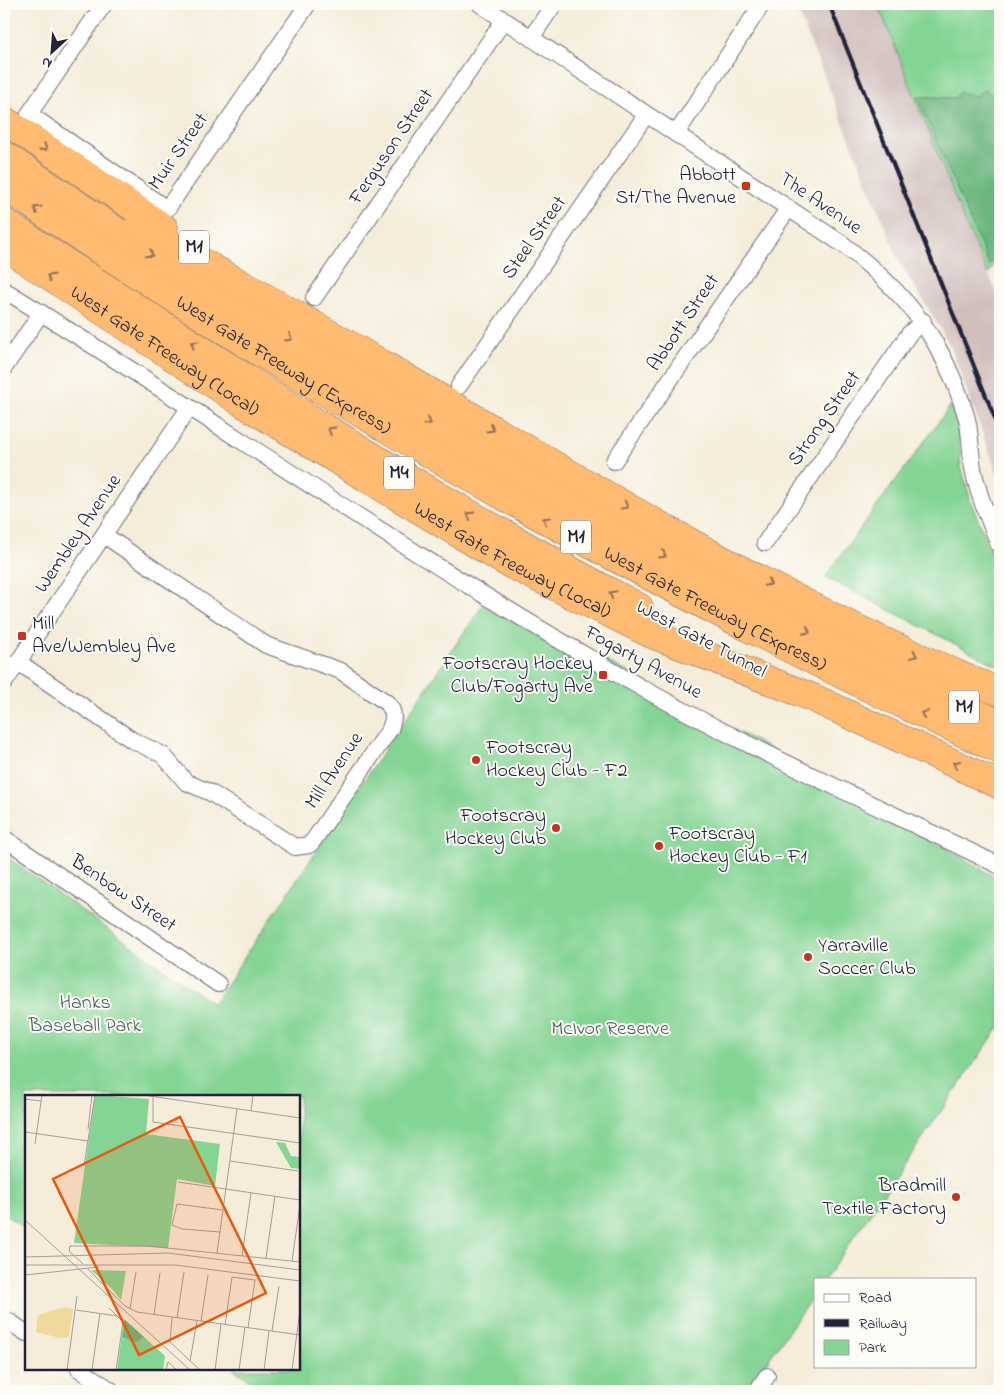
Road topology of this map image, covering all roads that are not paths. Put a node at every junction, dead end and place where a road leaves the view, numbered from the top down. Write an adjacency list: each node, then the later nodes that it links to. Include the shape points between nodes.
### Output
1 (104, 4): 2 (street, Muir Street, via 29,114 166,209)
2 (308, 4)
3 (480, 4): 6 (street, The Avenue)
4 (554, 4): 7 (street)
5 (762, 4): 10 (street)
6 (504, 20): 7 (street, The Avenue); 18 (street, Ferguson Street)
7 (531, 38): 8 (street, The Avenue)
8 (646, 115): 10 (street, The Avenue); 23 (street, Steel Street)
9 (4, 120): 22 (highway, M1, one-way to 22, via 196,249)
10 (676, 134): 14 (street, The Avenue)
11 (4, 155): 12 (highway, M1)
12 (37, 178): 22 (highway, M1, via 127,220); 33 (highway, West Gate Freeway (Express) / M1, one-way to 33, via 168,266 498,463 830,643)
13 (4, 186): 34 (highway, West Gate Freeway (Express) / M1, one-way to 13, via 688,598 449,466 168,296)
14 (788, 209): 20 (street, The Avenue, via 844,245 887,280); 25 (street, Abbott Street)
15 (4, 222): 32 (highway, West Gate Tunnel / M4, one-way to 15, via 539,555 421,486)
16 (4, 246): 32 (highway, West Gate Freeway (Local), one-way to 16, via 649,633 506,562 249,407)
17 (4, 290): 19 (street, Fogarty Avenue)
18 (314, 298)
19 (41, 313): 21 (street); 24 (street, Fogarty Avenue)
20 (923, 322): 27 (street, Strong Street, via 909,334); 28 (street, The Avenue, via 942,355 967,419 978,490)
21 (4, 368)
22 (388, 368): 31 (highway, M1, one-way to 31, via 582,483 708,552 853,626)
23 (459, 386)
24 (189, 408): 26 (street, Wembley Avenue); 37 (street, Fogarty Avenue, via 610,670 706,722)
25 (614, 461)
26 (104, 535): 29 (street, Wembley Avenue); 29 (street, Mill Avenue, via 266,645 341,671 387,703 394,717 390,729 313,841 309,845 295,847 211,793 186,782 163,755 132,740)
27 (765, 543)
28 (1000, 547)
29 (18, 662): 30 (street, Wembley Avenue)
30 (4, 683)
31 (1000, 692)
32 (811, 697): 35 (highway, West Gate Freeway (Local), one-way to 32)
33 (1000, 724)
34 (1000, 750)
35 (1000, 785)
36 (4, 838): 38 (street, Benbow Street)
37 (1000, 866)
38 (218, 984)
39 (4, 1318): 40 (street)
40 (25, 1332)
41 (80, 1370): 43 (street)
42 (767, 1376): 44 (street)
43 (112, 1391)
44 (757, 1391)

